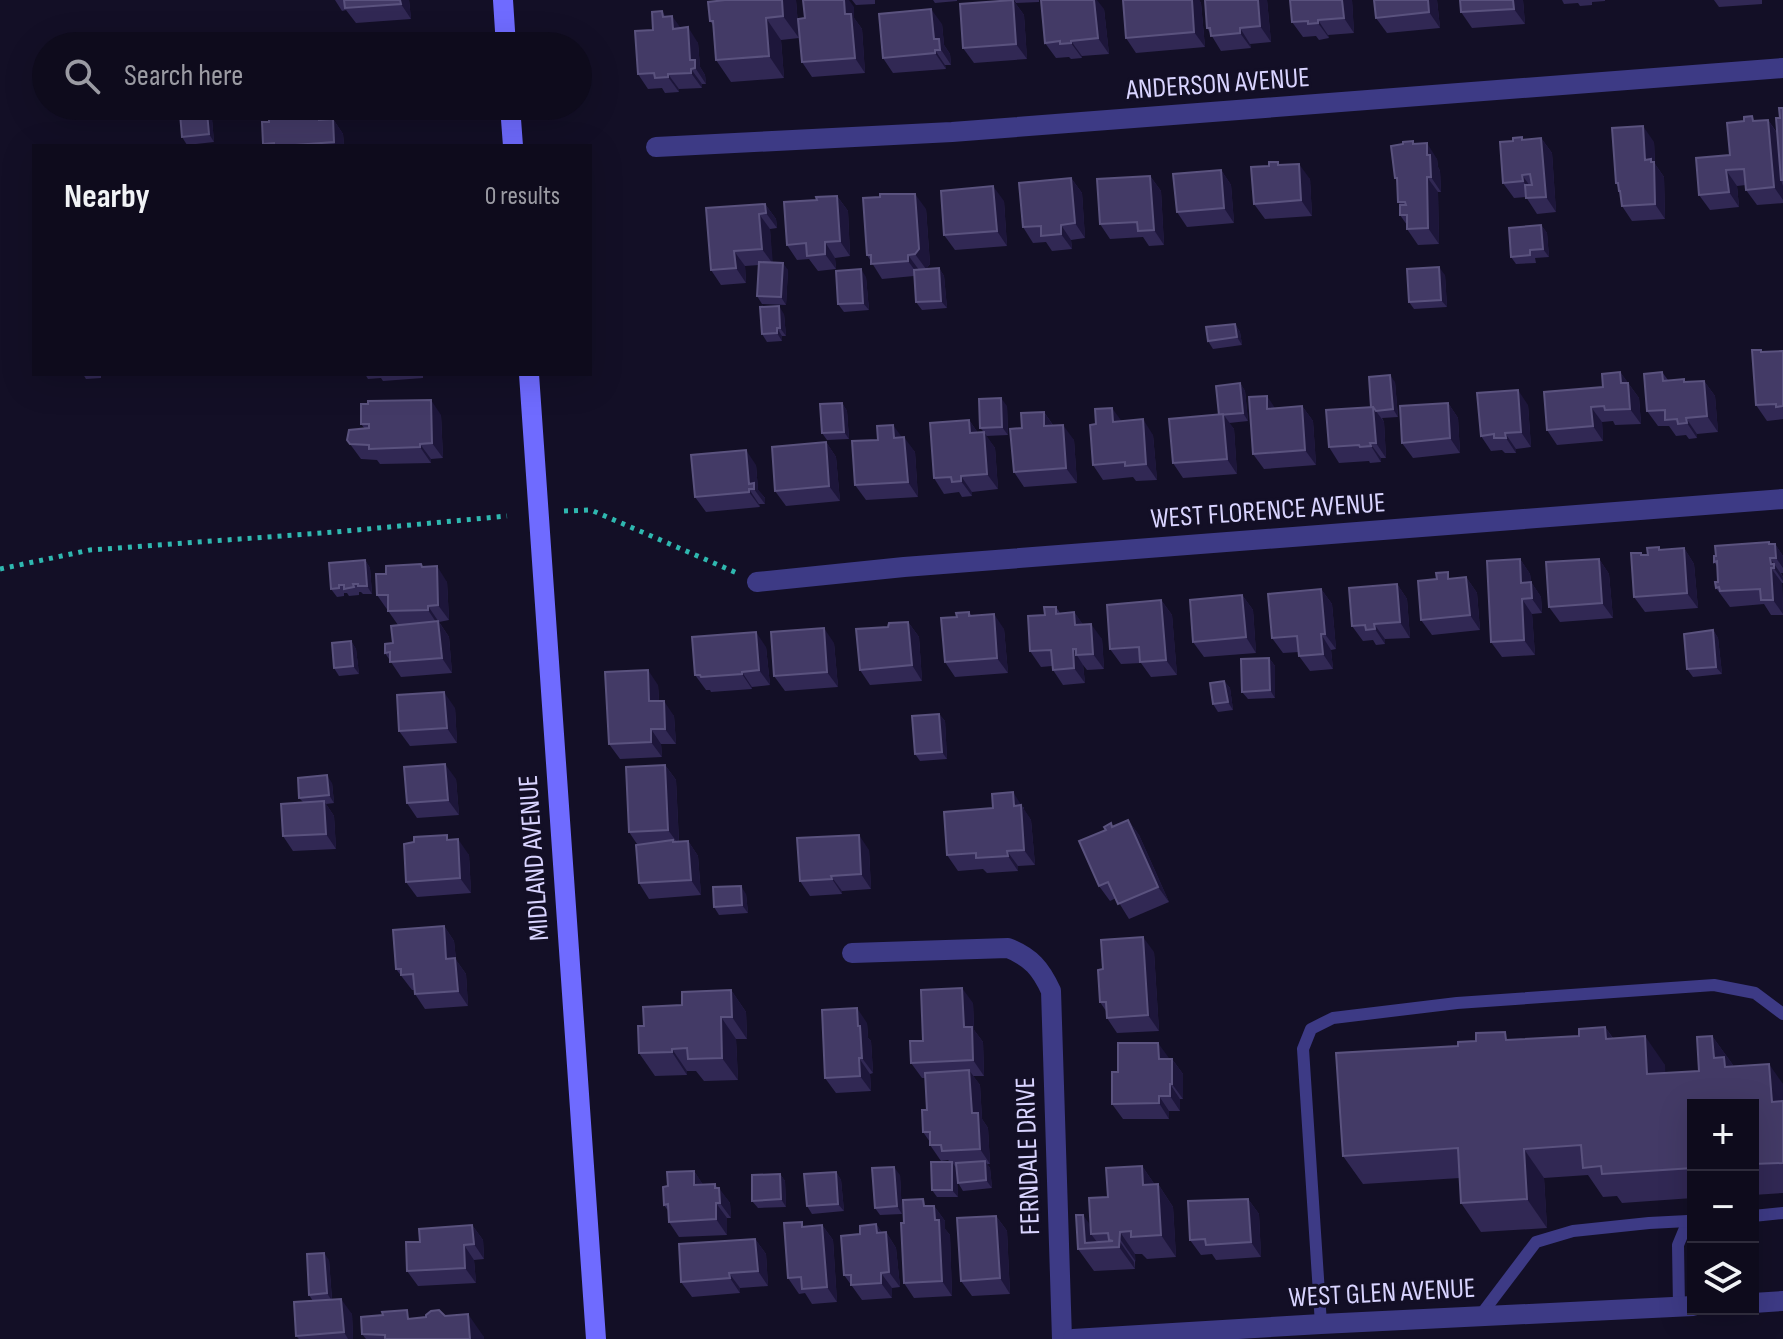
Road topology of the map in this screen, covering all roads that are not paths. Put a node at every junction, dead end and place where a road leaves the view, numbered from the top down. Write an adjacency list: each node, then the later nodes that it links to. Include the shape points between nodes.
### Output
1 (503, 0): 2 (street)
2 (505, 32)
3 (1783, 68): 6 (street, ANDERSON AVENUE, via 952,132)
4 (511, 120): 5 (street)
5 (513, 144)
6 (656, 147)
7 (529, 376): 21 (street, MIDLAND AVENUE)
8 (1783, 499): 9 (street, WEST FLORENCE AVENUE)
9 (757, 582)
10 (852, 953): 22 (street, FERNDALE DRIVE, via 1008,948 1043,973 1051,991)
11 (1783, 1014): 20 (lane, via 1755,993 1714,985 1457,1003 1333,1018 1311,1029 1303,1049)
12 (1783, 1213): 13 (lane)
13 (1759, 1215)
14 (1687, 1220): 19 (lane, via 1573,1231 1536,1242)
15 (1687, 1226): 18 (lane, via 1678,1245)
16 (1783, 1301): 17 (street)
17 (1759, 1303)
18 (1686, 1306): 19 (street, WEST GLEN AVENUE)
19 (1480, 1316): 20 (street, WEST GLEN AVENUE)
20 (1321, 1324): 23 (street, WEST GLEN AVENUE)
21 (596, 1339)
22 (1062, 1339)
23 (1073, 1339)

